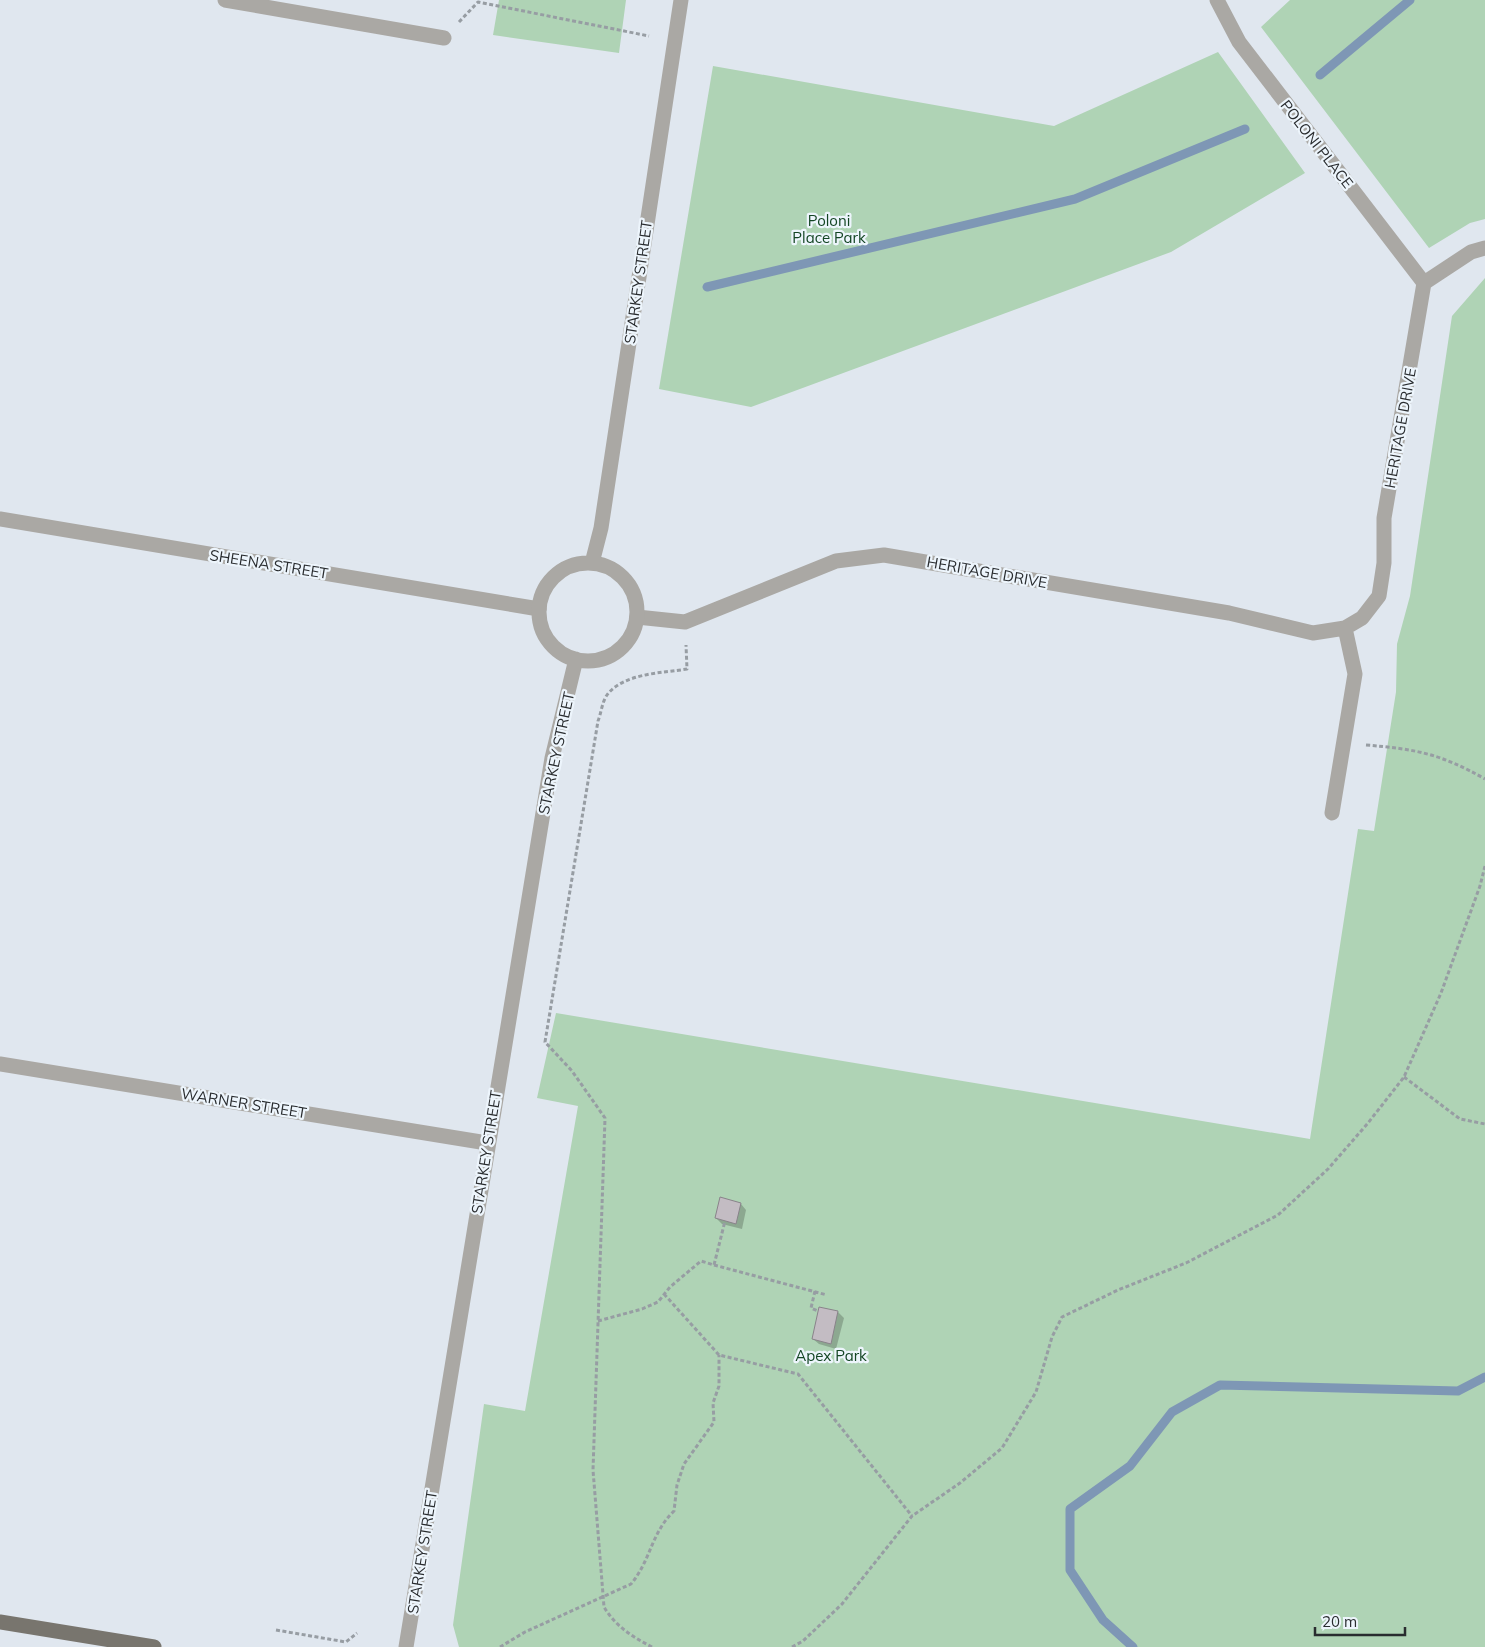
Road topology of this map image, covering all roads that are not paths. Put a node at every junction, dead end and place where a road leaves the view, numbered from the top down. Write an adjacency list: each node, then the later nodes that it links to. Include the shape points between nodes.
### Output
1 (225, 0): 4 (street)
2 (681, 0): 8 (street, STARKEY STREET, via 601,528)
3 (1217, 0): 6 (street, POLONI PLACE, via 1239,42)
4 (444, 38)
5 (1485, 248): 6 (street, via 1471,252)
6 (1424, 283): 11 (street, HERITAGE DRIVE, via 1384,518 1384,563 1378,596 1362,618)
7 (0, 519): 9 (street, SHEENA STREET)
8 (592, 563): 9 (street, via 576,564 562,570 542,594); 10 (street, via 620,575 636,601)
9 (539, 609): 12 (street, via 540,626 548,641)
10 (637, 617): 11 (street, HERITAGE DRIVE, via 685,622 836,561 884,555 1229,613 1313,634); 12 (street, via 632,633 608,656)
11 (1344, 628): 13 (street, via 1355,674)
12 (576, 659): 15 (street, STARKEY STREET, via 552,758)
13 (1332, 813)
14 (0, 1064): 15 (street, WARNER STREET)
15 (487, 1143): 18 (street, STARKEY STREET)
16 (0, 1622): 17 (main road)
17 (154, 1647)
18 (406, 1647)

